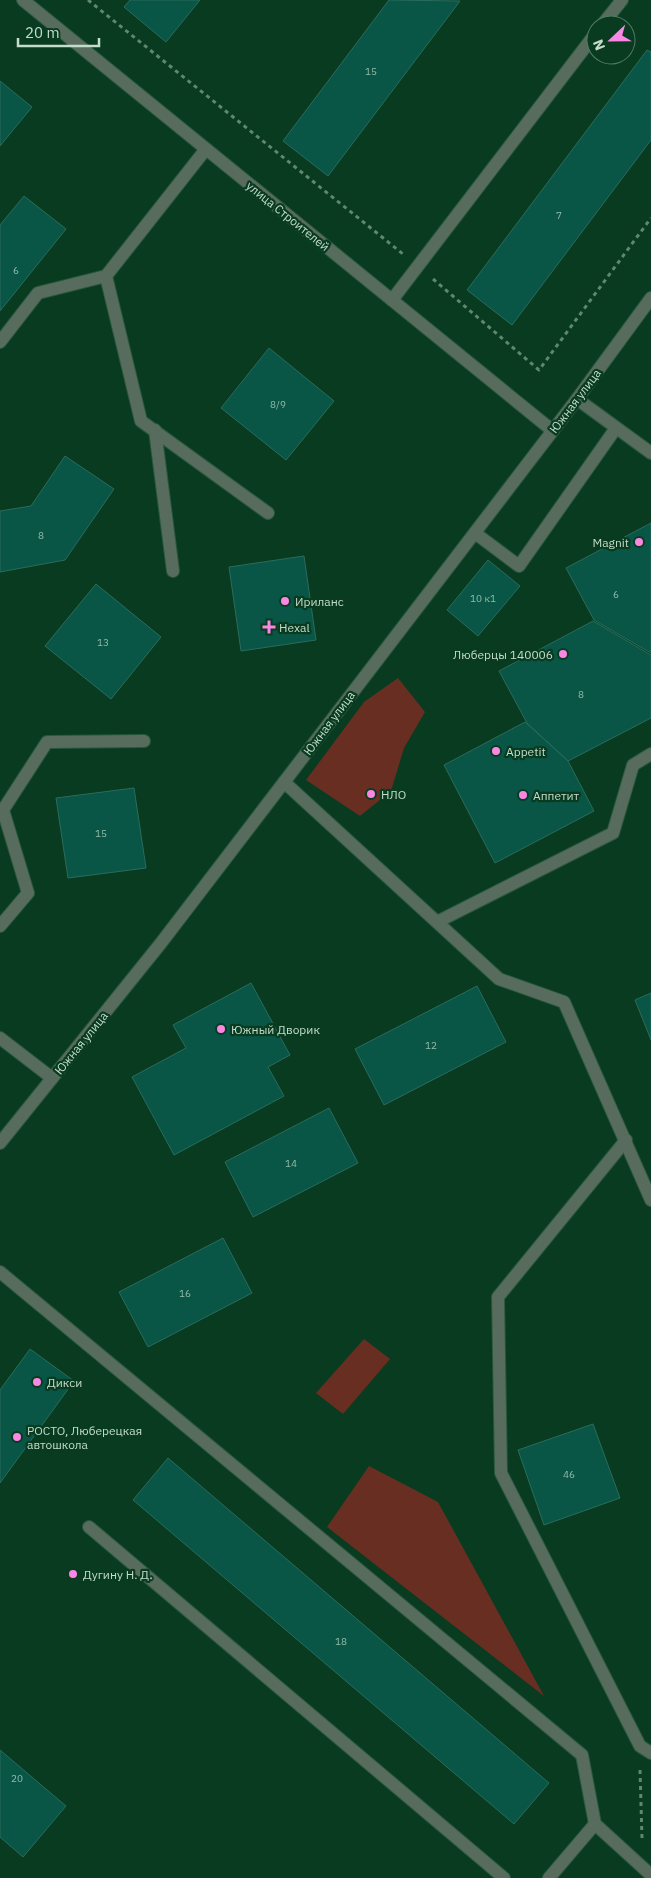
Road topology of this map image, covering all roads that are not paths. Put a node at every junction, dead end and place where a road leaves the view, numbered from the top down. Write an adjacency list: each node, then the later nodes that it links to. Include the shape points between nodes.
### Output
1 (23, 0): 5 (street, улица Строителей)
2 (622, 0): 3 (street)
3 (610, 15)
4 (586, 47): 8 (street)
5 (206, 149): 6 (street); 8 (street, улица Строителей)
6 (106, 276): 9 (street, via 38,294); 12 (street, via 141,421)
7 (651, 298): 10 (street, Южная улица)
8 (392, 300): 13 (street, улица Строителей)
9 (0, 342)
10 (577, 399): 11 (street); 13 (street, Южная улица)
11 (616, 428): 14 (street); 16 (street, via 519,566)
12 (155, 430): 15 (street); 17 (street)
13 (553, 431): 16 (street, Южная улица)
14 (651, 453)
15 (268, 513)
16 (475, 533): 20 (street, Южная улица)
17 (173, 571)
18 (144, 741): 22 (street, via 47,742 3,810 28,893)
19 (651, 754): 21 (street, via 633,765 613,833)
20 (284, 782): 21 (street); 24 (street, Южная улица, via 161,943)
21 (437, 922): 25 (street, via 499,979 564,1002)
22 (0, 926)
23 (0, 1038): 24 (street)
24 (52, 1078): 26 (street, Южная улица)
25 (626, 1140): 27 (street); 30 (street, via 498,1297 501,1473)
26 (0, 1142)
27 (651, 1200)
28 (0, 1272): 31 (street, via 582,1755)
29 (89, 1527): 33 (street)
30 (646, 1750)
31 (595, 1824): 32 (street); 34 (street)
32 (647, 1871)
33 (504, 1878)
34 (549, 1878)

